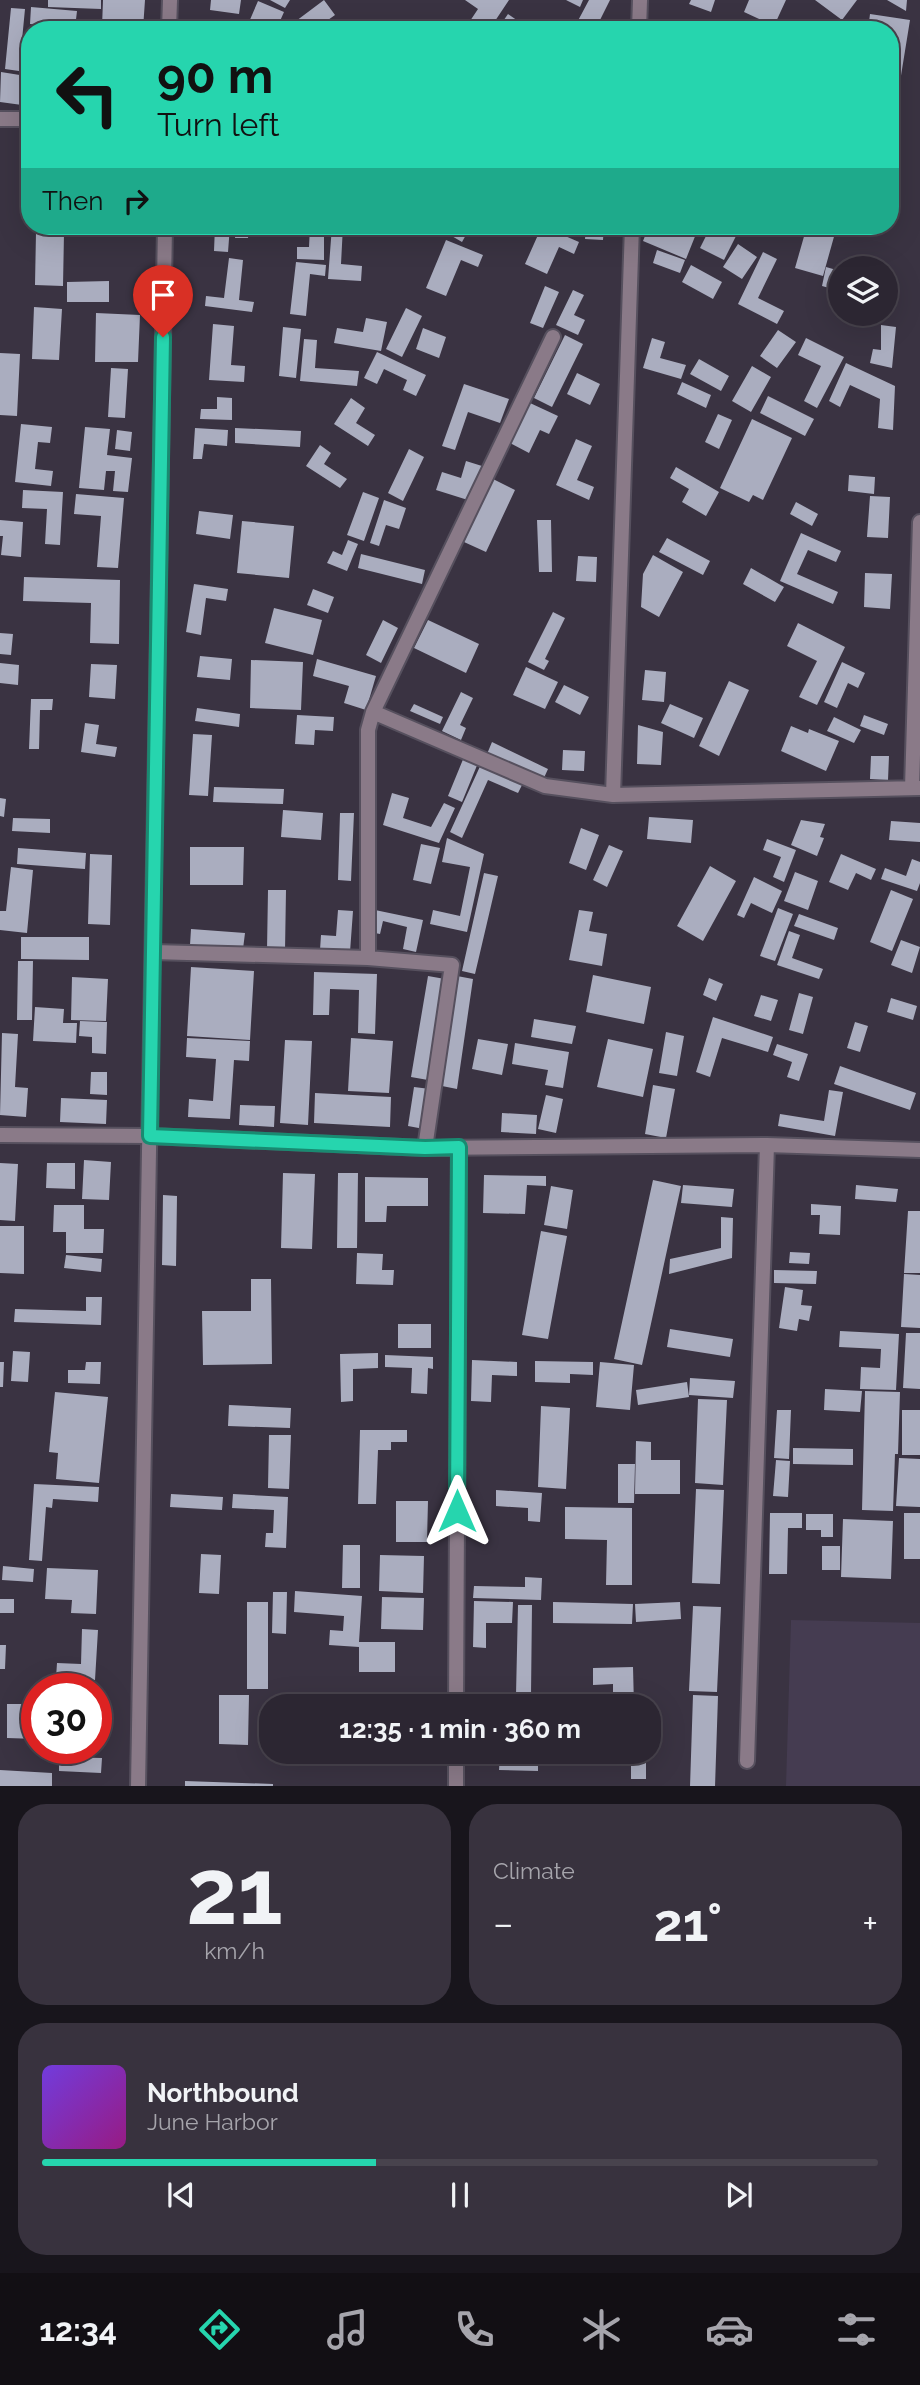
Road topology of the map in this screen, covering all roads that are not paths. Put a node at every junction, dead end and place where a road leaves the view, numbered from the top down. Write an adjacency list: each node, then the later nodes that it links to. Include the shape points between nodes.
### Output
1 (170, 0): 3 (street)
2 (640, 0): 4 (street)
3 (169, 21)
4 (639, 21)
5 (0, 118): 6 (street)
6 (21, 119)
7 (165, 235): 14 (street)
8 (632, 235): 13 (street)
9 (553, 337): 11 (street)
10 (920, 522): 12 (street)
11 (373, 712): 13 (street, via 545,786); 15 (street, via 368,730)
12 (916, 788): 13 (street)
13 (613, 795)
14 (153, 952): 15 (street); 17 (street)
15 (368, 958): 20 (street, via 452,965)
16 (0, 1135): 17 (street)
17 (150, 1136): 20 (street); 25 (street)
18 (767, 1145): 19 (street); 21 (street); 23 (street)
19 (459, 1147): 20 (street); 22 (street)
20 (425, 1148)
21 (920, 1150)
22 (456, 1694)
23 (747, 1761)
24 (456, 1764): 26 (street)
25 (138, 1786)
26 (456, 1786)

